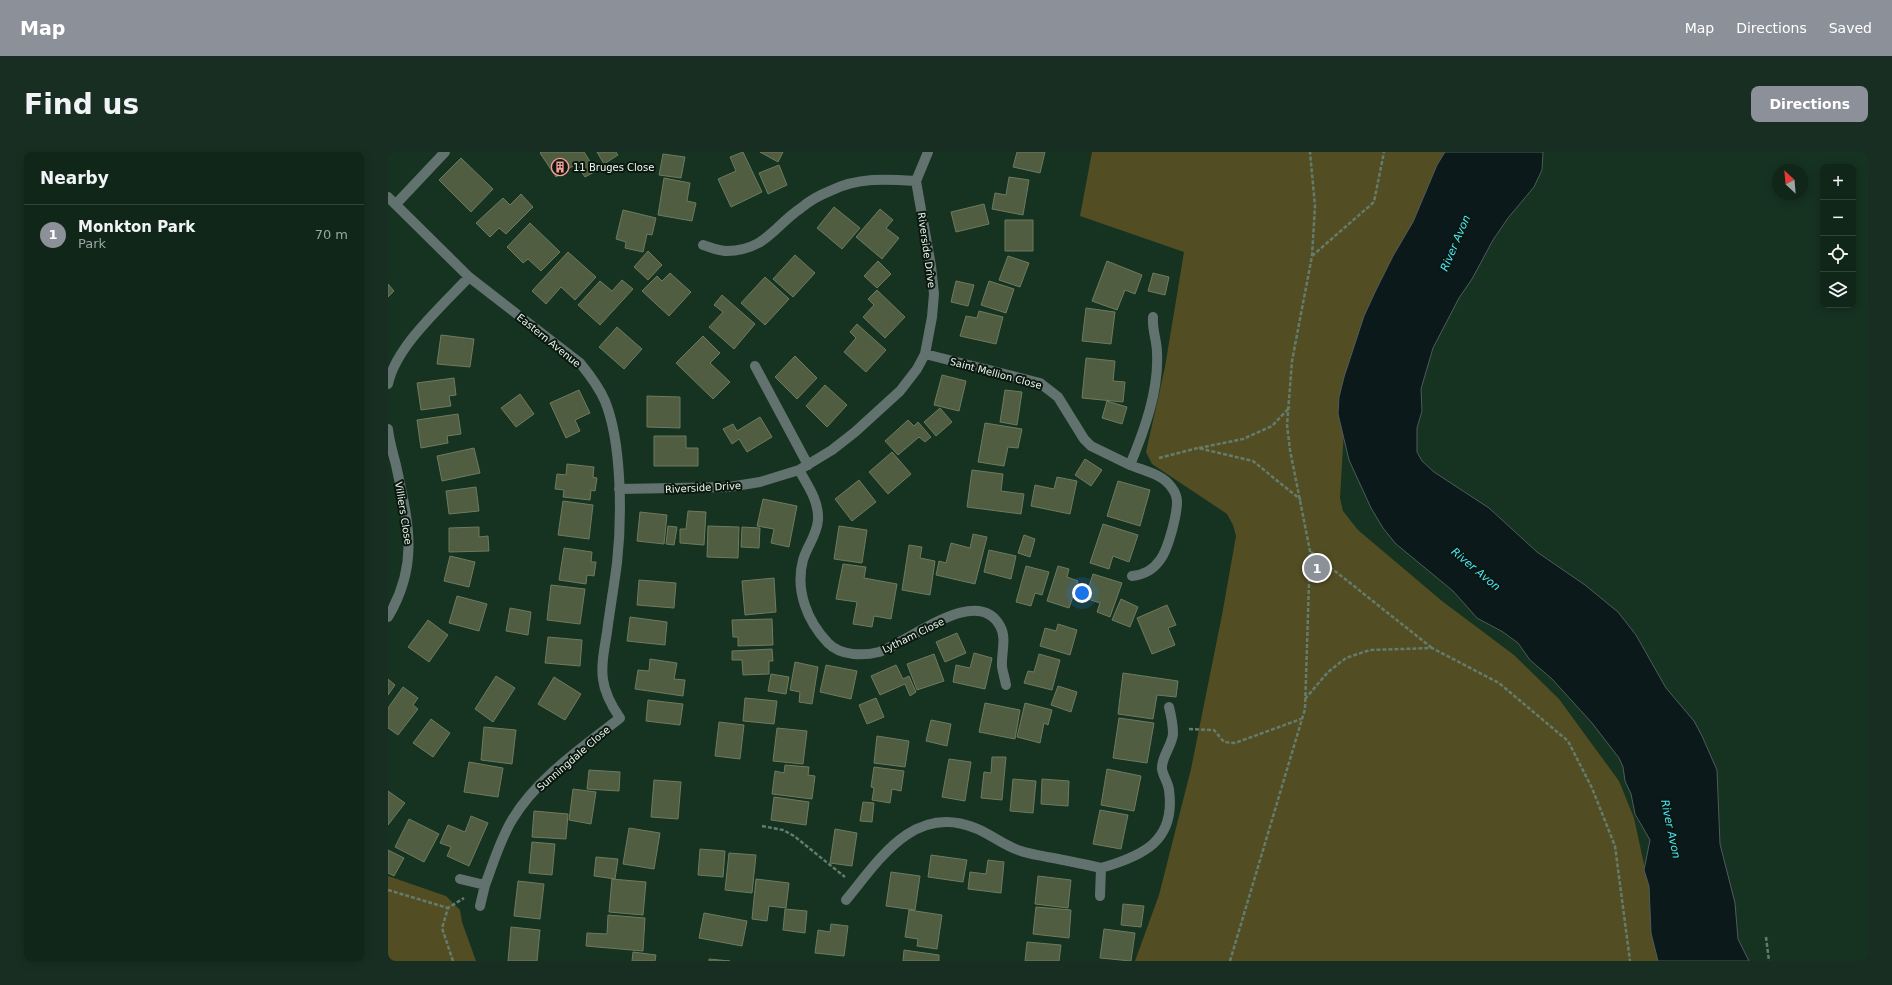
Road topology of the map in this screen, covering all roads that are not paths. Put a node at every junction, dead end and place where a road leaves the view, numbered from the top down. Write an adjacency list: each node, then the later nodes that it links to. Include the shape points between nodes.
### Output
1 (446, 152): 4 (street)
2 (928, 152): 3 (street)
3 (916, 181): 5 (street, via 880,179 847,184 801,208 761,242 743,249 725,251); 8 (street, Riverside Drive, via 927,235 934,294)
4 (392, 200): 6 (street, Eastern Avenue)
5 (703, 245)
6 (469, 277): 10 (street, via 406,347 394,367); 14 (street, Eastern Avenue, via 580,363 588,372 609,411 614,434)
7 (1153, 317): 12 (street, via 1157,353 1154,386 1141,440)
8 (925, 354): 12 (street, Saint Mellion Close, via 1040,383 1058,397 1091,446); 13 (street, Riverside Drive, via 909,380 890,401 855,432)
9 (755, 366): 13 (street)
10 (388, 384)
11 (388, 429): 16 (street, Villiers Close, via 409,547 404,584)
12 (1130, 465): 15 (street, Saint Mellion Close, via 1164,478 1176,496 1177,504 1161,559 1148,571)
13 (804, 468): 14 (street, Riverside Drive, via 760,482 729,487); 17 (street, Lytham Close, via 814,496 818,520 816,532 803,560 802,592 811,621 830,645 856,655 880,652 941,620 970,612 985,611 1001,626 1004,636 1002,668)
14 (619, 489): 19 (street, Eastern Avenue, via 617,562 601,664 606,693)
15 (1132, 576)
16 (388, 617)
17 (1006, 685)
18 (1169, 707): 20 (street, via 1172,741 1162,769 1169,790 1166,826 1156,841 1144,852 1129,860)
19 (620, 718): 22 (street, Sunningdale Close, via 550,776 520,809 502,838)
20 (1101, 868): 23 (street); 24 (street, via 1021,852 974,828 956,822 935,822 918,827 903,836)
21 (460, 879): 22 (street)
22 (485, 885): 25 (street, Sunningdale Close)
23 (1100, 896)
24 (846, 900)
25 (480, 906)

